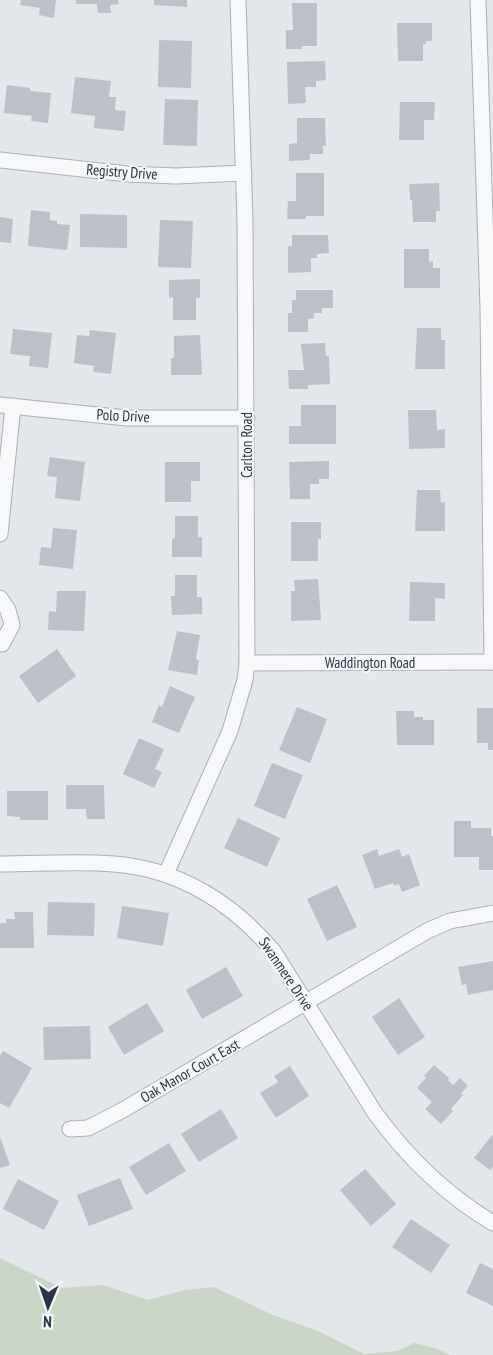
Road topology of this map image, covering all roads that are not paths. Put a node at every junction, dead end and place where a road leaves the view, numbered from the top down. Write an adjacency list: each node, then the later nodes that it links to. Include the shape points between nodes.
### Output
1 (238, 0): 4 (street, Carlton Road)
2 (478, 0): 5 (street)
3 (0, 160): 4 (street, Registry Drive, via 128,174)
4 (244, 174): 8 (street, Carlton Road)
5 (489, 179): 7 (street)
6 (6, 405): 8 (street, Polo Drive, via 127,418); 9 (street)
7 (491, 412): 12 (street)
8 (247, 418): 13 (street, Carlton Road)
9 (0, 534)
10 (0, 598): 11 (street, via 12,625)
11 (0, 644)
12 (492, 662): 13 (street, Waddington Road)
13 (247, 663): 15 (street, Carlton Road, via 230,731)
14 (0, 864): 15 (street, Swanmere Drive, via 113,864)
15 (165, 874): 17 (street, Swanmere Drive, via 211,895 245,921 274,952)
16 (493, 913): 17 (street, Oak Manor Court East, via 450,921 427,931)
17 (307, 1003): 18 (street, Oak Manor Court East, via 123,1110 88,1128); 19 (street, Swanmere Drive, via 391,1135 435,1180)
18 (70, 1129)
19 (493, 1222)

